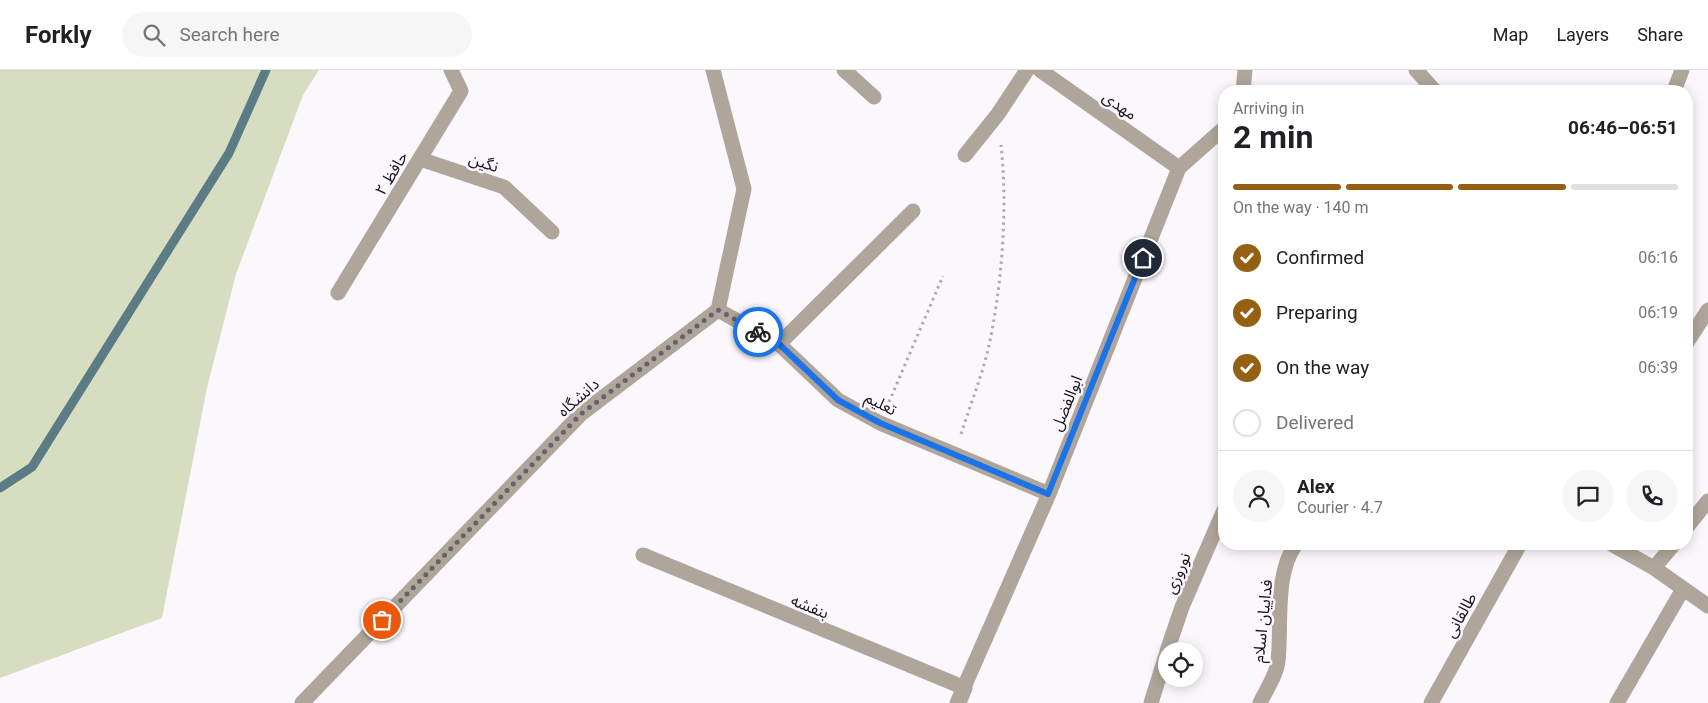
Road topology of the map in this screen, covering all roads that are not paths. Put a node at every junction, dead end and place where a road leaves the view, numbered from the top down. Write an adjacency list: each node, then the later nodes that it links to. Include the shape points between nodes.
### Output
1 (452, 70): 15 (street, حافظ ۲, via 462,91)
2 (713, 70): 20 (street, via 744,189)
3 (844, 70): 12 (street)
4 (1027, 70): 14 (street)
5 (1040, 70): 16 (street, مهدی)
6 (1245, 70): 9 (street)
7 (1416, 70): 10 (street)
8 (1682, 70): 11 (street)
9 (1244, 85)
10 (1430, 85)
11 (1676, 85)
12 (874, 97)
13 (1218, 133): 16 (street, ابوالفضل)
14 (965, 155)
15 (420, 159): 18 (street, نگین, via 504,187); 19 (street, حافظ ۲)
16 (1179, 168): 24 (street, ابوالفضل)
17 (914, 211): 23 (street)
18 (552, 232)
19 (338, 293)
20 (718, 310): 23 (street, تعلیم); 39 (street, دانشگاه, via 581,414)
21 (1708, 310): 22 (street)
22 (1693, 333)
23 (779, 344): 24 (street, تعلیم, via 838,400 880,423)
24 (1048, 494): 38 (street, ابوالفضل)
25 (1708, 501): 26 (street)
26 (1693, 519)
27 (1218, 524): 36 (street, نوروزی)
28 (1292, 550): 42 (street, فداییان اسلام, via 1288,555 1278,618 1278,662)
29 (1517, 550): 43 (street, طالقانی)
30 (1622, 550): 33 (street)
31 (1669, 550): 33 (street)
32 (642, 555): 38 (street, بنفشه)
33 (1654, 568): 34 (street)
34 (1683, 588): 35 (street); 44 (street)
35 (1708, 606)
36 (1171, 642)
37 (1158, 681): 41 (street)
38 (965, 688): 40 (street, ابوالفضل)
39 (302, 703)
40 (959, 703)
41 (1151, 703)
42 (1260, 703)
43 (1431, 703)
44 (1617, 703)

